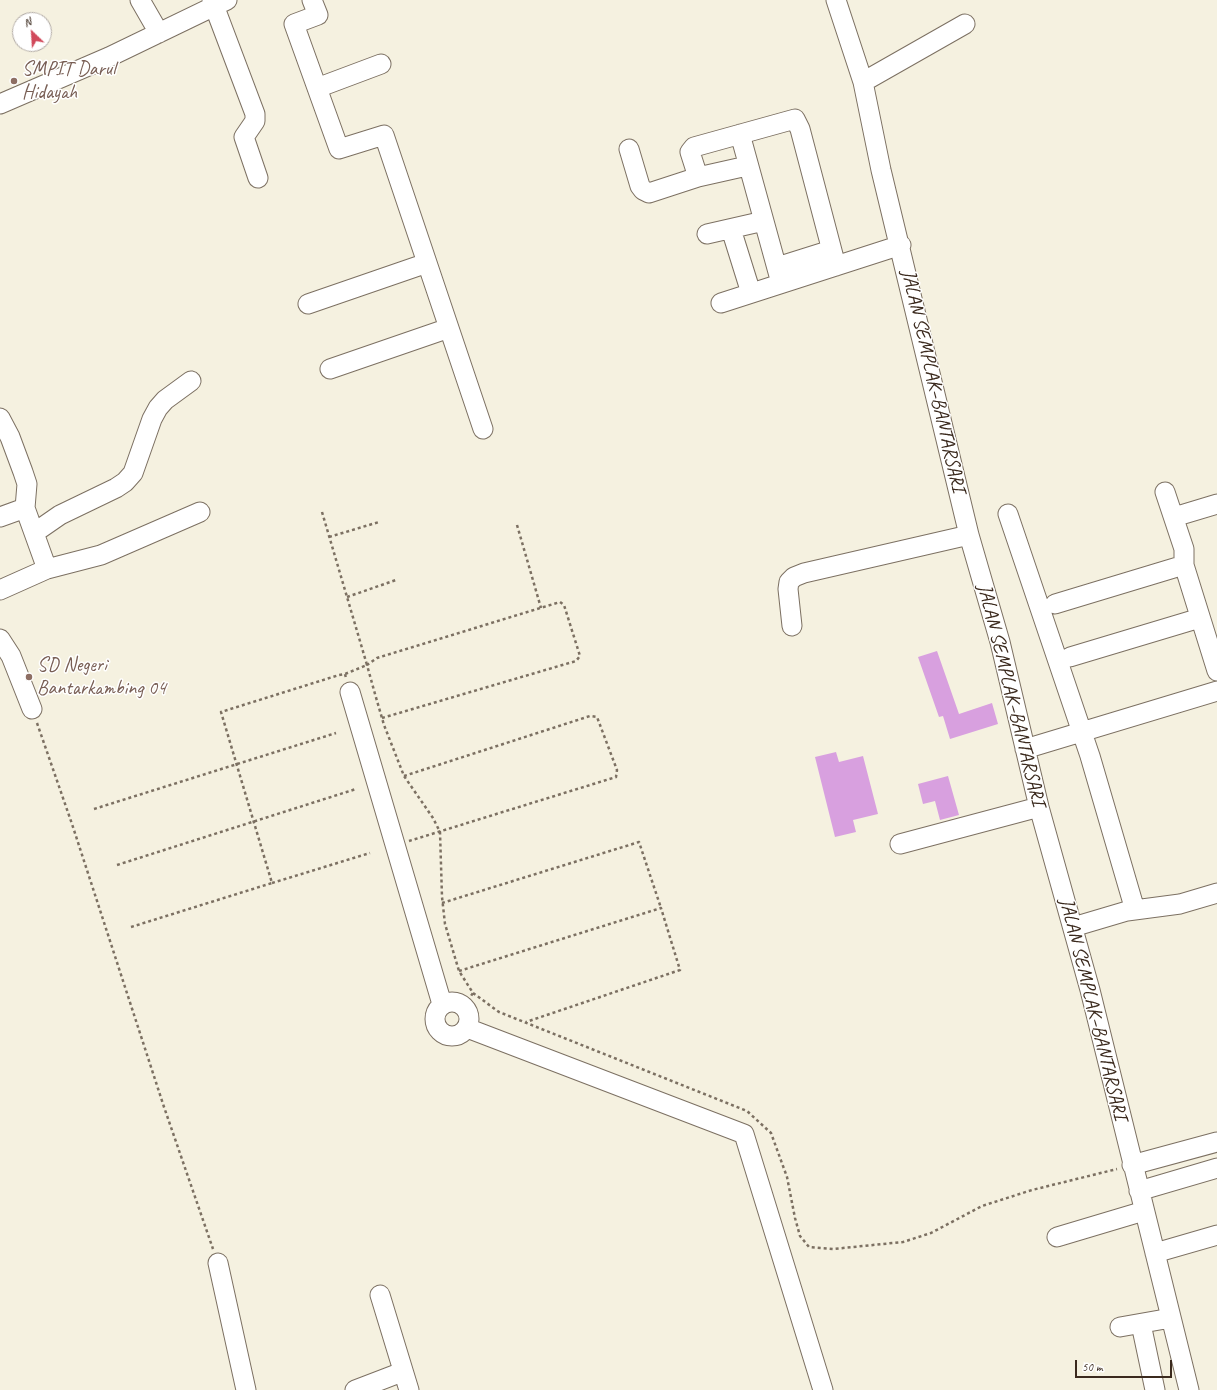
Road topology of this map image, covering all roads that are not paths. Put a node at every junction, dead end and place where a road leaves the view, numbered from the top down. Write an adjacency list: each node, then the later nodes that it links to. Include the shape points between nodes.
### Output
1 (140, 0): 6 (street)
2 (312, 0): 9 (street, via 318,15 294,24)
3 (836, 0): 8 (street, JALAN SEMPLAK–BANTARSARI)
4 (218, 2): 6 (street); 15 (street, via 255,114 255,121 244,137)
5 (965, 24): 8 (street)
6 (159, 33): 10 (street)
7 (381, 64): 9 (street)
8 (863, 82): 19 (street, JALAN SEMPLAK–BANTARSARI, via 881,170)
9 (317, 88): 21 (street, via 339,149 384,135)
10 (0, 104)
11 (740, 134): 13 (street); 14 (street, via 691,149); 20 (street, via 795,119 798,122)
12 (629, 149): 14 (street, via 643,190 649,192)
13 (747, 166): 14 (street); 16 (street)
14 (698, 177)
15 (258, 178)
16 (764, 221): 17 (street); 22 (street)
17 (731, 229): 18 (street); 23 (street)
18 (707, 234)
19 (901, 245): 20 (street); 39 (street, JALAN SEMPLAK–BANTARSARI)
20 (834, 258): 22 (street)
21 (427, 263): 25 (street); 26 (street)
22 (779, 275): 23 (street)
23 (751, 293): 24 (street)
24 (721, 303)
25 (308, 304)
26 (449, 328): 27 (street); 30 (street)
27 (330, 369)
28 (192, 381): 38 (street, via 158,408 133,473 125,482 60,515)
29 (0, 418): 33 (street, via 23,472 26,484)
30 (483, 429)
31 (1165, 492): 37 (street)
32 (1217, 504): 37 (street)
33 (25, 508): 36 (street); 38 (street)
34 (200, 512): 41 (street, via 101,555)
35 (1008, 514): 52 (street)
36 (0, 517)
37 (1174, 517): 40 (street, via 1184,550)
38 (34, 534): 41 (street)
39 (969, 535): 45 (street, via 794,577 789,582 788,589); 53 (street, JALAN SEMPLAK–BANTARSARI, via 1000,642)
40 (1184, 565): 43 (street); 44 (street)
41 (47, 569): 42 (street)
42 (0, 590)
43 (1055, 604)
44 (1200, 618): 47 (street); 48 (street)
45 (792, 626)
46 (0, 639): 51 (street, via 11,656)
47 (1070, 657)
48 (1217, 671)
49 (1217, 691): 52 (street)
50 (350, 692): 59 (street)
51 (32, 709)
52 (1082, 732): 53 (street); 57 (street)
53 (1025, 750): 54 (street, JALAN SEMPLAK–BANTARSARI)
54 (1039, 807): 55 (street); 58 (street, JALAN SEMPLAK–BANTARSARI)
55 (900, 844)
56 (1217, 893): 57 (street, via 1180,904)
57 (1135, 910): 58 (street)
58 (1073, 926): 62 (street, JALAN SEMPLAK–BANTARSARI)
59 (442, 1004): 60 (street, via 454,1001 464,1006 469,1016); 60 (street, via 435,1014 436,1026 445,1035 458,1036)
60 (467, 1028): 78 (street, via 744,1134)
61 (1217, 1142): 62 (street)
62 (1132, 1166): 64 (street, JALAN SEMPLAK–BANTARSARI)
63 (1217, 1168): 64 (street)
64 (1139, 1192): 65 (street, JALAN SEMPLAK–BANTARSARI)
65 (1144, 1211): 67 (street); 68 (street, JALAN SEMPLAK–BANTARSARI)
66 (1217, 1234): 68 (street)
67 (1058, 1237)
68 (1155, 1253): 71 (street, JALAN SEMPLAK–BANTARSARI)
69 (218, 1263): 75 (street)
70 (380, 1295): 74 (street)
71 (1171, 1318): 72 (street); 80 (street, JALAN SEMPLAK–BANTARSARI)
72 (1141, 1324): 73 (street); 79 (street)
73 (1120, 1327)
74 (402, 1372): 76 (street); 77 (street)
75 (246, 1390)
76 (354, 1390)
77 (409, 1390)
78 (823, 1390)
79 (1155, 1390)
80 (1189, 1390)

